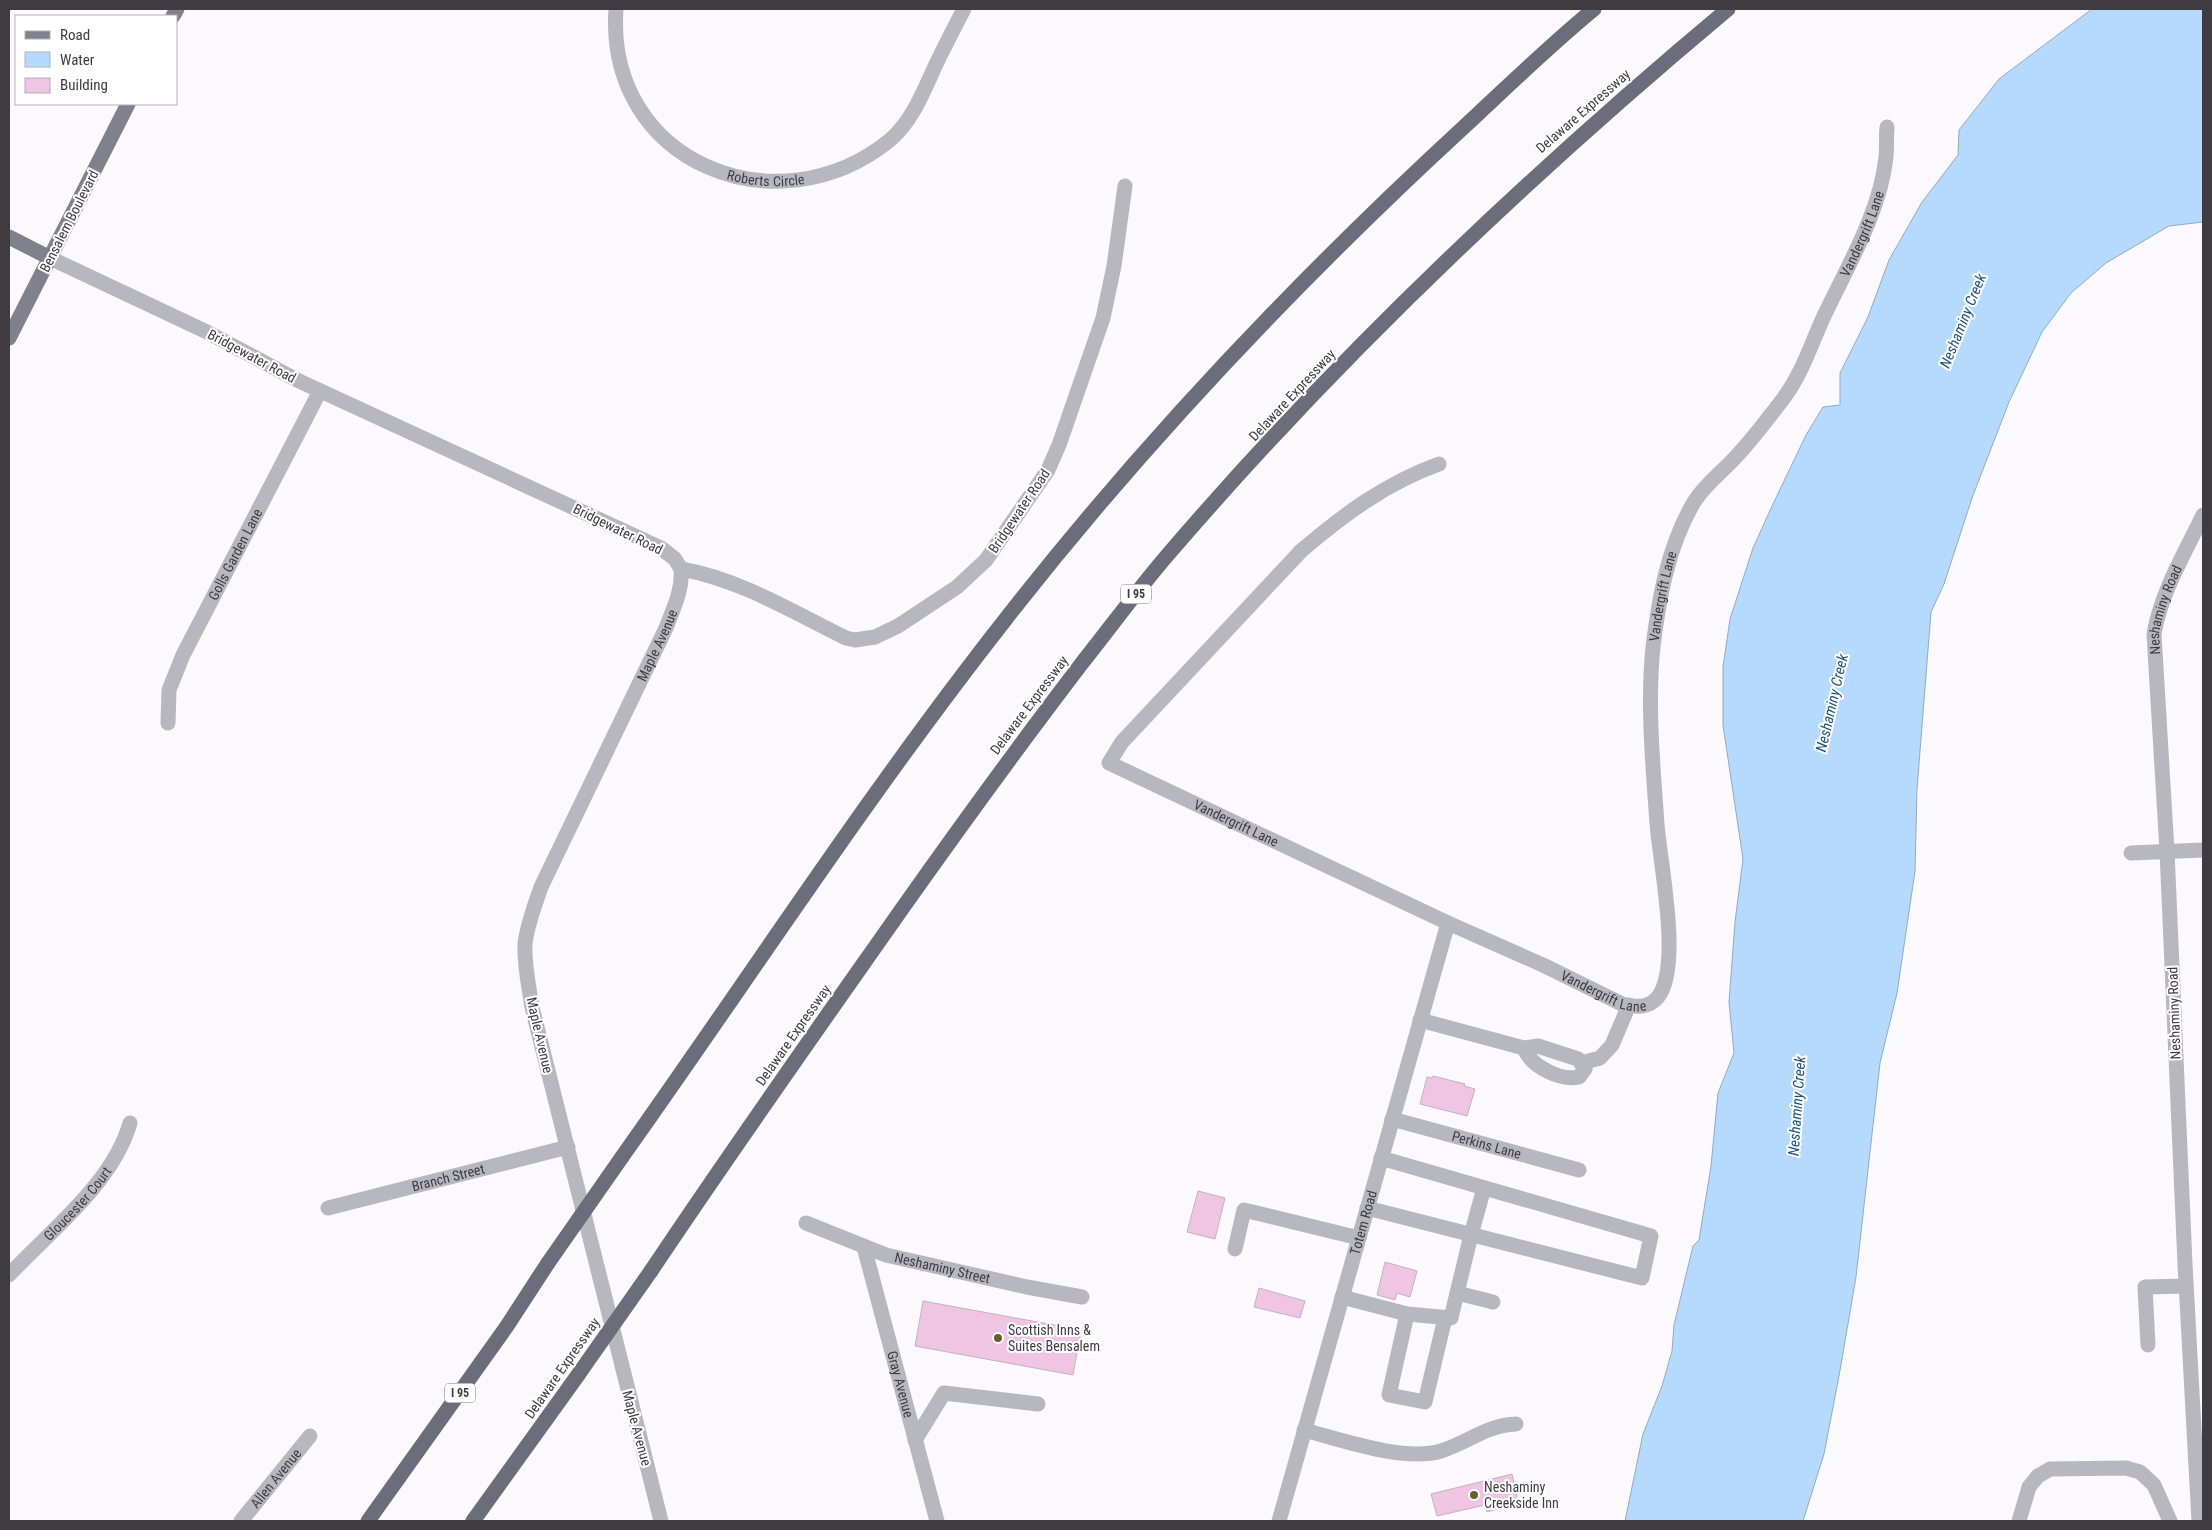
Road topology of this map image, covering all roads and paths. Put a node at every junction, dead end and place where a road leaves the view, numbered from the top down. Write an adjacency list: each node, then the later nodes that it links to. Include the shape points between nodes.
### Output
1 (616, 9): 2 (street, Roberts Circle, via 622,70 629,89 655,131 694,160 719,171 777,182 824,175 853,164 892,138 923,93)
2 (964, 9)
3 (1594, 9): 54 (highway, I 95, bridge, via 1423,164 1320,265 1186,406 1078,531 958,680)
4 (1728, 9): 55 (highway, Delaware Expressway / I 95, bridge, via 1556,157 1460,247 1281,428 1164,558 968,814)
5 (127, 105): 9 (main road, Bensalem Boulevard)
6 (1887, 127): 20 (street, Vandergrift Lane, via 1886,156 1868,222 1804,363 1784,397 1729,464 1704,487 1693,504 1663,583 1653,654 1652,717 1657,825 1669,948 1658,998 1644,1006)
7 (1125, 186): 14 (street, Bridgewater Road, via 1114,266 1102,318 1059,445 1048,470 1004,536 986,560 957,588 898,626 855,640 737,585 705,573)
8 (9, 237): 9 (main road, Bridgewater Road)
9 (50, 258): 10 (main road, Bensalem Boulevard); 11 (street, Bridgewater Road, via 206,332)
10 (9, 338)
11 (320, 391): 14 (street, Bridgewater Road, via 661,548 675,559); 15 (street, Golls Garden Lane, via 182,655 169,690)
12 (1439, 464): 19 (street, Vandergrift Lane, via 1387,486 1301,551 1122,742 1110,763)
13 (2203, 514): 17 (street, Neshaminy Road, via 2165,596 2154,634)
14 (681, 569): 26 (street, Maple Avenue, via 679,596 666,628 542,887 525,944 532,1008)
15 (168, 723)
16 (2203, 850): 17 (street)
17 (2167, 851): 18 (street); 38 (street, Neshaminy Road)
18 (2131, 853)
19 (1448, 923): 20 (street, Vandergrift Lane); 21 (street, Totem Road)
20 (1629, 1005): 23 (street, via 1612,1045 1600,1058)
21 (1420, 1020): 22 (street); 24 (street, Totem Road)
22 (1524, 1048): 23 (street, via 1538,1046 1578,1059); 23 (street, via 1533,1063 1570,1079 1579,1077 1585,1069)
23 (1581, 1063)
24 (1392, 1119): 27 (street, Totem Road); 28 (street, Perkins Lane)
25 (130, 1123): 37 (street, Gloucester Court, via 124,1144 104,1177)
26 (568, 1147): 30 (street, Branch Street); 56 (street, Maple Avenue)
27 (1381, 1158): 29 (street); 31 (street, Totem Road)
28 (1579, 1170)
29 (1484, 1188): 33 (street); 33 (street, via 1651,1236 1642,1278)
30 (328, 1208)
31 (1367, 1208): 33 (street); 34 (street, Totem Road)
32 (806, 1223): 35 (street, Neshaminy Street)
33 (1471, 1234): 39 (street)
34 (1359, 1238): 36 (street, via 1244,1210); 41 (street, Totem Road)
35 (864, 1248): 40 (street, Neshaminy Street); 51 (street, Gray Avenue)
36 (1235, 1249)
37 (9, 1275)
38 (2186, 1286): 45 (street, via 2145,1287); 47 (street, Neshaminy Road)
39 (1457, 1293): 42 (street); 44 (street, via 1451,1318)
40 (1082, 1297)
41 (1342, 1297): 43 (street); 49 (street, Totem Road)
42 (1493, 1302)
43 (1407, 1314): 44 (street); 44 (street, via 1389,1395 1425,1402)
44 (1445, 1318)
45 (2148, 1345)
46 (1038, 1404): 51 (street, via 944,1393)
47 (2198, 1414): 52 (street, Neshaminy Road)
48 (1516, 1424): 49 (street, via 1487,1429 1441,1451 1416,1454)
49 (1304, 1430): 58 (street, Totem Road)
50 (310, 1436): 53 (street, Allen Avenue)
51 (915, 1440): 57 (street, Gray Avenue)
52 (2200, 1465): 61 (street, Neshaminy Road)
53 (241, 1521)
54 (368, 1521)
55 (473, 1521)
56 (661, 1521)
57 (937, 1521)
58 (1279, 1521)
59 (2019, 1521): 60 (street, via 2029,1487 2050,1469 2126,1468 2140,1472 2154,1485)
60 (2170, 1521)
61 (2199, 1521)

